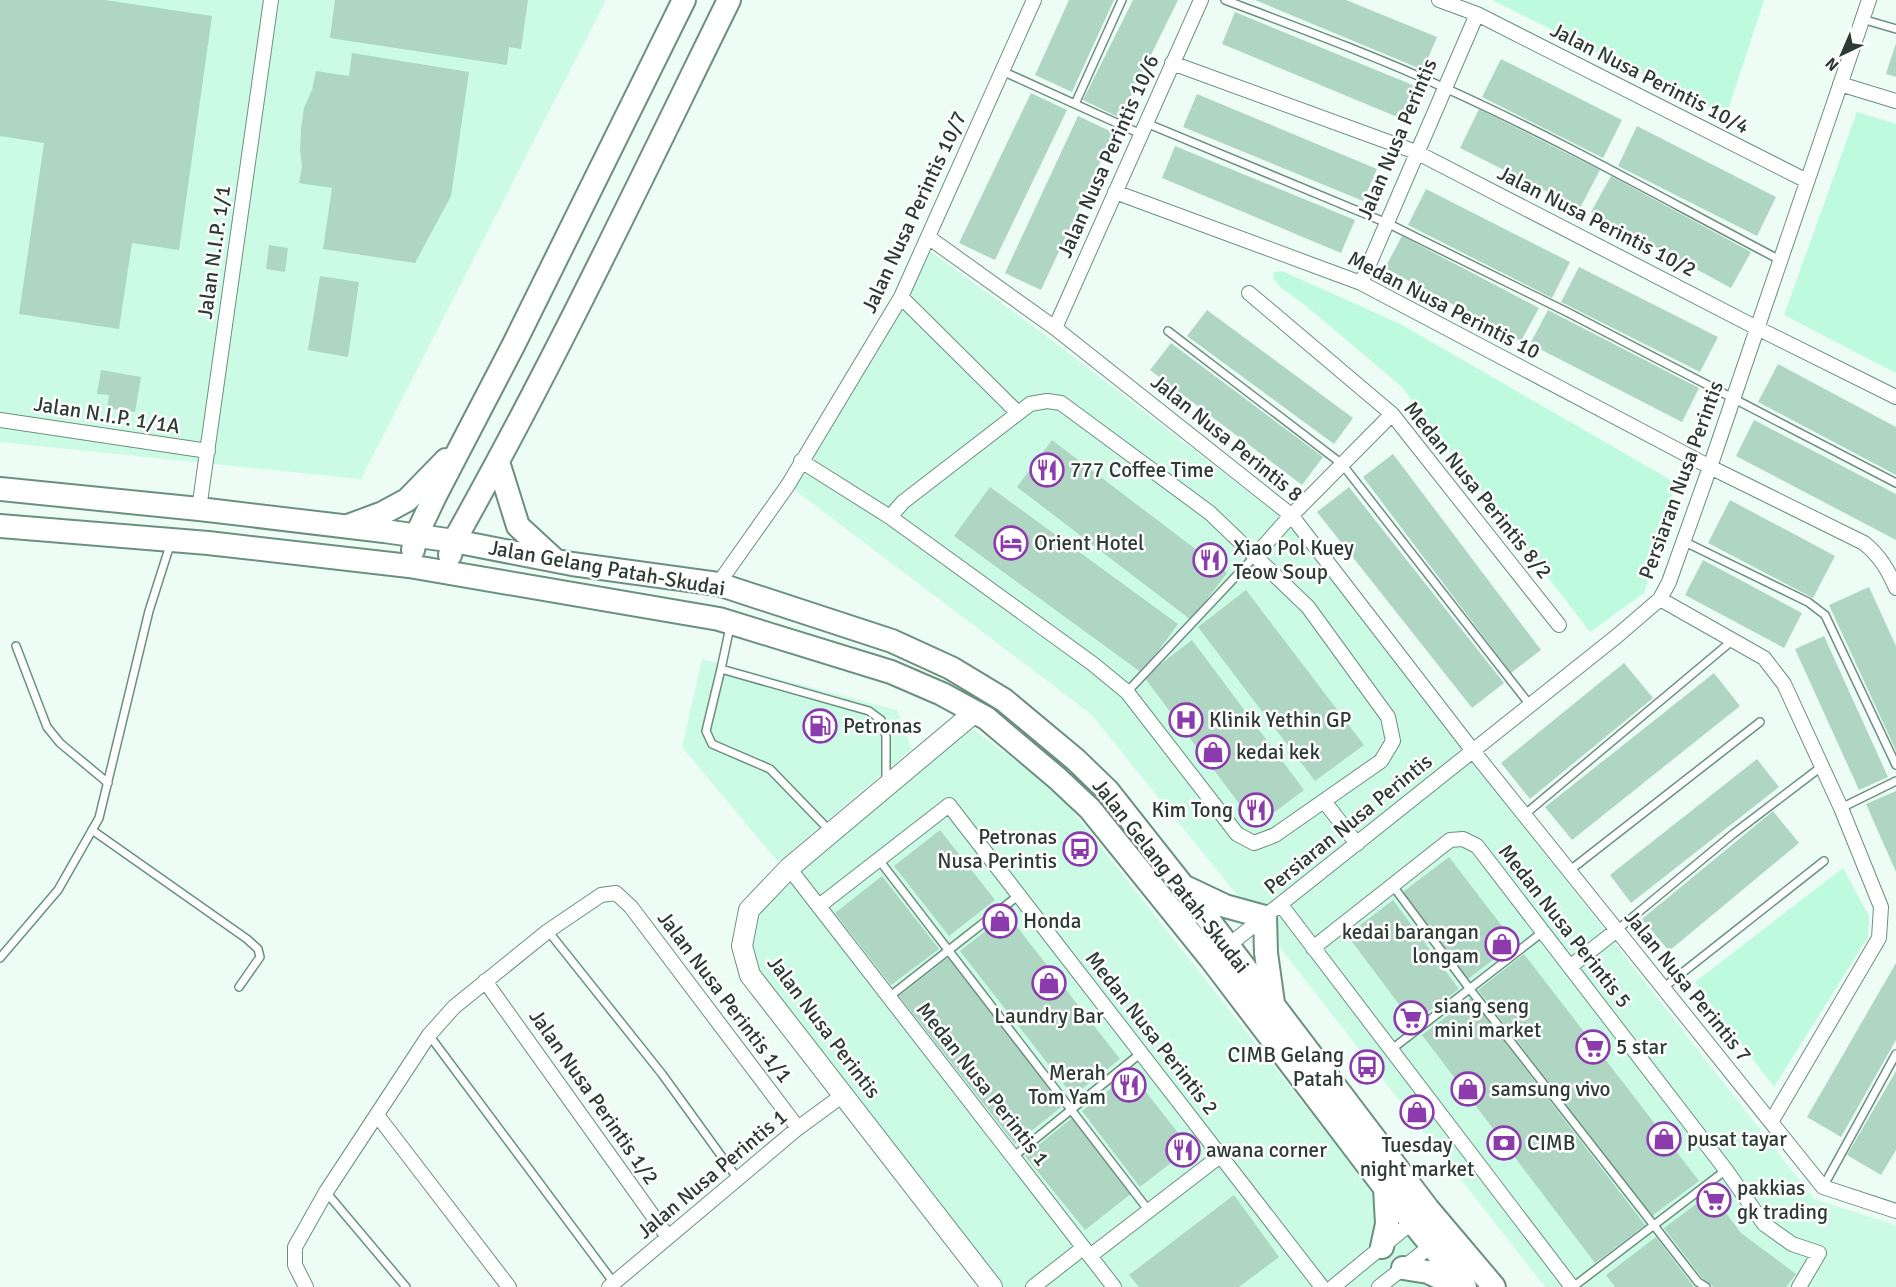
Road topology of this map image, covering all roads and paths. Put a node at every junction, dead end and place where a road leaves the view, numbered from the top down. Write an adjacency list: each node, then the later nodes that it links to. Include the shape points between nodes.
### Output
1 (271, 0): 38 (street, Jalan N.I.P. 1/1)
2 (684, 0): 37 (main road)
3 (729, 0): 40 (main road)
4 (1034, 0): 14 (street, Jalan Nusa Perintis 10/7)
5 (1122, 0): 18 (lane)
6 (1201, 0): 13 (street, Jalan Nusa Perintis 10/6)
7 (1225, 0): 16 (lane)
8 (1439, 0): 10 (street, Jalan Nusa Perintis 10/4)
9 (1869, 0): 11 (street, Persiaran Nusa Perintis)
10 (1477, 14): 16 (street, Jalan Nusa Perintis); 21 (street, Jalan Nusa Perintis 10/4)
11 (1862, 19): 12 (lane); 15 (street, Persiaran Nusa Perintis)
12 (1896, 29)
13 (1172, 63): 19 (street, Jalan Nusa Perintis 10/6); 20 (street, Jalan Nusa Perintis 10/2)
14 (1002, 71): 18 (lane); 24 (street, Jalan Nusa Perintis 10/7)
15 (1840, 84): 17 (street); 21 (street, Persiaran Nusa Perintis)
16 (1445, 88): 20 (street, Jalan Nusa Perintis); 25 (lane)
17 (1896, 101)
18 (1075, 104): 19 (lane)
19 (1143, 129): 22 (street, Jalan Nusa Perintis 10/6); 23 (lane)
20 (1416, 152): 23 (street, Jalan Nusa Perintis); 30 (street, Jalan Nusa Perintis 10/2)
21 (1807, 181): 25 (street, Persiaran Nusa Perintis)
22 (1115, 192): 26 (street, Medan Nusa Perintis 10); 29 (street, Jalan Nusa Perintis 10/6)
23 (1387, 223): 26 (street, Jalan Nusa Perintis); 33 (lane)
24 (928, 237): 28 (street, Jalan Nusa Perintis 10/7); 29 (street, Jalan Nusa Perintis 8)
25 (1780, 260): 30 (street, Persiaran Nusa Perintis)
26 (1361, 283): 42 (street, Medan Nusa Perintis 10)
27 (1249, 293): 35 (street, Medan Nusa Perintis 8/2)
28 (901, 297): 34 (street); 39 (street, Jalan Nusa Perintis 10/7)
29 (1055, 328): 46 (street, Jalan Nusa Perintis 8)
30 (1757, 328): 32 (street, Jalan Nusa Perintis 10/2); 33 (street, Persiaran Nusa Perintis)
31 (1168, 331): 41 (lane)
32 (1896, 397)
33 (1733, 400): 42 (street, Persiaran Nusa Perintis); 43 (lane)
34 (1018, 414): 47 (street, via 903,502); 54 (street, via 1030,404 1060,404 1210,513)
35 (1392, 414): 41 (street); 62 (street, Medan Nusa Perintis 8/2)
36 (0, 420): 38 (street, Jalan N.I.P. 1/1A)
37 (462, 444): 49 (main road, via 407,500); 50 (main road)
38 (208, 451): 45 (street, Jalan N.I.P. 1/1)
39 (801, 461): 47 (street); 58 (street, Jalan Nusa Perintis 10/7)
40 (498, 462): 52 (main road); 55 (main road, via 518,526)
41 (1342, 464): 46 (street); 67 (lane)
42 (1710, 467): 53 (street, Persiaran Nusa Perintis); 59 (street, Medan Nusa Perintis 10, via 1864,543 1877,553)
43 (1896, 483)
44 (0, 489): 45 (main road, Jalan Gelang Patah-Skudai)
45 (199, 509): 49 (main road, Jalan Gelang Patah-Skudai)
46 (1291, 515): 54 (street); 70 (street, Jalan Nusa Perintis 8)
47 (890, 517): 66 (street)
48 (0, 526): 51 (main road, Jalan Gelang Patah-Skudai)
49 (346, 527): 50 (main road, Jalan Gelang Patah-Skudai)
50 (416, 537): 52 (main road, Jalan Gelang Patah-Skudai); 56 (main road)
51 (172, 540): 56 (main road, Jalan Gelang Patah-Skudai); 74 (lane, via 149,611)
52 (454, 541): 55 (main road, Jalan Gelang Patah-Skudai); 57 (main road)
53 (1683, 541): 60 (street, Persiaran Nusa Perintis); 71 (lane, via 1808,602 1825,615)
54 (1255, 556): 66 (lane); 76 (street, via 1308,607 1388,717 1393,741 1381,761)
55 (557, 561): 58 (main road, Jalan Gelang Patah-Skudai)
56 (409, 566): 57 (main road, Jalan Gelang Patah-Skudai)
57 (446, 571): 61 (main road, Jalan Gelang Patah-Skudai)
58 (718, 584): 86 (main road, Jalan Gelang Patah-Skudai, via 891,641 951,668 1004,700 1108,791)
59 (1896, 588)
60 (1660, 599): 63 (street); 67 (street, Persiaran Nusa Perintis)
61 (731, 621): 65 (lane); 68 (main road, Jalan Gelang Patah-Skudai, via 891,672)
62 (1559, 625)
63 (1732, 640): 72 (street, via 1764,658 1784,684); 78 (lane)
64 (16, 645): 74 (lane, via 46,727)
65 (721, 669): 75 (lane, via 869,711 881,720 886,736); 80 (lane, via 706,731 712,744 770,769)
66 (1127, 692): 76 (street, via 1237,834 1254,843 1275,835)
67 (1530, 705): 70 (street, Persiaran Nusa Perintis)
68 (975, 712): 75 (street, Jalan Nusa Perintis); 96 (main road, Jalan Gelang Patah-Skudai, via 1090,809)
69 (1760, 722): 85 (lane)
70 (1473, 751): 78 (street, Jalan Nusa Perintis 7); 81 (street, Persiaran Nusa Perintis)
71 (1896, 765)
72 (1821, 767): 77 (street); 91 (lane, via 1732,834)
73 (1896, 781): 77 (lane)
74 (108, 783): 79 (lane)
75 (886, 786): 80 (street, Jalan Nusa Perintis)
76 (1324, 801): 81 (street)
77 (1841, 808): 112 (street, via 1881,908 1879,938)
78 (1524, 815): 85 (street, Jalan Nusa Perintis 7)
79 (92, 830): 97 (lane, via 58,890); 100 (lane, via 258,949 260,957)
80 (832, 833): 84 (street, Jalan Nusa Perintis)
81 (1357, 844): 90 (street, Persiaran Nusa Perintis)
82 (879, 860): 88 (street, Medan Nusa Perintis 2, via 949,805); 89 (street); 95 (lane)
83 (1824, 861): 102 (lane)
84 (789, 868): 89 (street); 109 (street, Jalan Nusa Perintis, via 749,910 742,945 750,975)
85 (1569, 871): 91 (street, Jalan Nusa Perintis 7)
86 (1183, 886): 90 (main road, via 1225,906); 96 (main road, Jalan Gelang Patah-Skudai)
87 (1394, 886): 93 (street, Medan Nusa Perintis 5, via 1450,840 1463,839 1477,846); 94 (street); 101 (lane)
88 (1019, 895): 95 (lane); 107 (street, Medan Nusa Perintis 2)
89 (819, 906): 103 (street, Medan Nusa Perintis 1)
90 (1273, 911): 94 (street); 96 (street, Persiaran Nusa Perintis); 104 (main road, via 1266,953)
91 (1617, 930): 98 (street); 102 (street, Jalan Nusa Perintis 7)
92 (548, 931): 99 (street); 113 (street, Jalan Nusa Perintis 1/1, via 601,895 616,893 632,907); 117 (lane, via 662,1074)
93 (1544, 931): 98 (street, Medan Nusa Perintis 5); 101 (lane)
94 (1313, 948): 106 (street)
95 (948, 950): 103 (lane); 110 (lane)
96 (1219, 953): 104 (main road, Jalan Gelang Patah-Skudai); 119 (main road, Jalan Gelang Patah-Skudai)
97 (0, 958)
98 (1571, 966): 116 (street, Medan Nusa Perintis 5)
99 (485, 981): 105 (street); 125 (street, Jalan Nusa Perintis 1/2)
100 (240, 987)
101 (1469, 988): 106 (lane); 124 (lane)
102 (1663, 988): 112 (street, Jalan Nusa Perintis 7)
103 (889, 997): 115 (street, Medan Nusa Perintis 1)
104 (1274, 1006): 123 (main road, Jalan Gelang Patah-Skudai)
105 (429, 1035): 111 (street); 130 (lane)
106 (1392, 1049): 143 (street)
107 (1141, 1053): 110 (lane); 114 (street, Medan Nusa Perintis 2)
108 (1896, 1054): 118 (lane)
109 (843, 1095): 113 (street, Jalan Nusa Perintis 1); 134 (street, Jalan Nusa Perintis)
110 (1071, 1110): 115 (lane); 121 (lane)
111 (377, 1115): 120 (street); 133 (street)
112 (1771, 1122): 118 (street, Jalan Nusa Perintis 7)
113 (798, 1128): 117 (street, Jalan Nusa Perintis 1)
114 (1221, 1156): 121 (street); 137 (street, Medan Nusa Perintis 2)
115 (1013, 1157): 128 (street, Medan Nusa Perintis 1)
116 (1726, 1170): 124 (lane); 145 (street, Medan Nusa Perintis 5, via 1764,1224 1792,1244 1819,1253)
117 (738, 1179): 125 (street, Jalan Nusa Perintis 1)
118 (1823, 1187): 122 (street)
119 (1385, 1188): 123 (main road, Jalan Gelang Patah-Skudai); 127 (main road, via 1387,1224)
120 (326, 1192): 131 (street, via 295,1247 295,1264); 132 (lane)
121 (1149, 1211): 128 (street)
122 (1896, 1211)
123 (1420, 1216): 126 (main road, Jalan Gelang Patah-Skudai); 127 (street)
124 (1653, 1226): 143 (lane); 144 (lane)
125 (668, 1238): 130 (street, Jalan Nusa Perintis 1)
126 (1439, 1239): 129 (street); 141 (main road, Jalan Gelang Patah-Skudai); 142 (main road, Jalan Gelang Patah-Skudai)
127 (1383, 1246): 138 (street)
128 (1087, 1252): 135 (street); 136 (street, Medan Nusa Perintis 1)
129 (1403, 1268): 139 (street); 140 (main road, via 1428,1272)
130 (611, 1285)
131 (306, 1287)
132 (406, 1287)
133 (509, 1287)
134 (992, 1287)
135 (1033, 1287)
136 (1114, 1287)
137 (1322, 1287)
138 (1333, 1287)
139 (1379, 1287)
140 (1460, 1287)
141 (1465, 1287)
142 (1494, 1287)
143 (1573, 1287)
144 (1706, 1287)
145 (1799, 1287)

